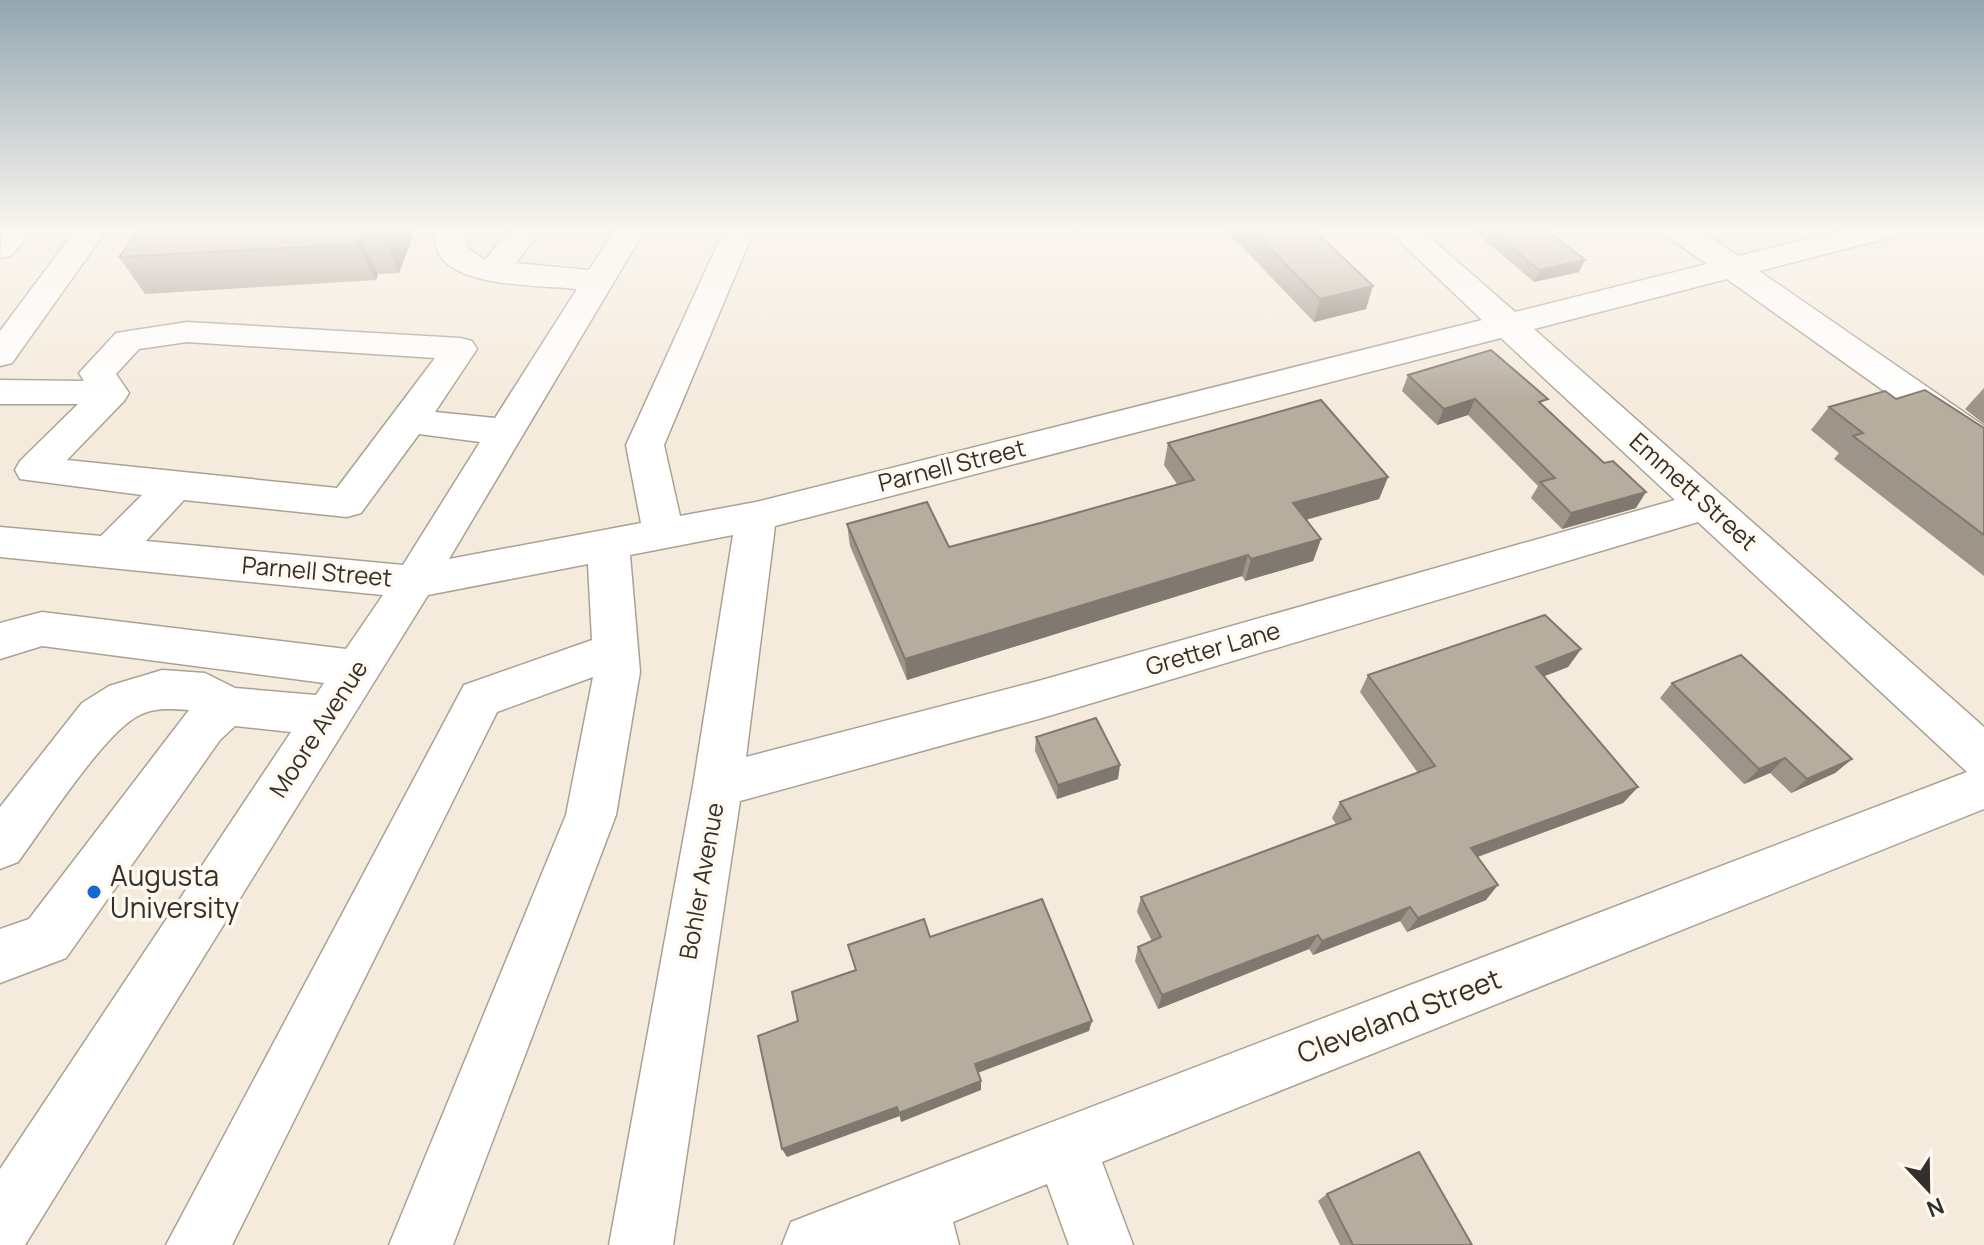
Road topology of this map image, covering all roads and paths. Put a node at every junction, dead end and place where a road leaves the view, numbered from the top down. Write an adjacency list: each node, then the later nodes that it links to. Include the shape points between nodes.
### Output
1 (50, 286): 8 (street)
2 (595, 286): 12 (street, Moore Avenue)
3 (715, 286): 17 (street, via 645,445)
4 (1465, 286): 7 (street, Emmett Street)
5 (1656, 286): 7 (street, Parnell Street)
6 (1758, 286): 13 (street)
7 (1507, 324): 15 (street, Emmett Street); 16 (street, Parnell Street)
8 (0, 355)
9 (0, 392): 10 (street)
10 (111, 393): 11 (street, via 97,373 128,340 187,332 460,349); 14 (street, via 34,470)
11 (409, 421): 12 (street); 14 (street, via 347,503)
12 (505, 432): 21 (street, Moore Avenue)
13 (1984, 444)
14 (175, 485): 20 (street)
15 (1706, 505): 27 (street, Emmett Street); 28 (street, Gretter Lane, via 1042,699)
16 (756, 516): 17 (street, Parnell Street); 28 (street, Bohler Avenue)
17 (664, 534): 19 (street, Parnell Street)
18 (0, 542): 20 (street, Parnell Street)
19 (608, 545): 21 (street, Parnell Street); 23 (street)
20 (110, 553): 21 (street, Parnell Street)
21 (414, 582): 24 (street, Moore Avenue)
22 (0, 641): 24 (street, via 42,629)
23 (615, 650): 35 (street, via 480,699); 36 (street, via 617,672 591,815)
24 (357, 669): 26 (street, Moore Avenue)
25 (226, 706): 26 (street); 30 (street, via 205,692 162,689 125,700 99,717); 31 (street, via 203,726 47,939)
26 (328, 716): 34 (street, Moore Avenue)
27 (1984, 757)
28 (718, 786): 37 (street, Bohler Avenue)
29 (1984, 787): 32 (street, Cleveland Street)
30 (0, 846)
31 (0, 956)
32 (1065, 1147): 33 (street, Cleveland Street); 39 (street)
33 (922, 1225): 38 (street, Cleveland Street)
34 (0, 1226)
35 (198, 1245)
36 (421, 1245)
37 (641, 1245)
38 (814, 1245)
39 (1101, 1245)

